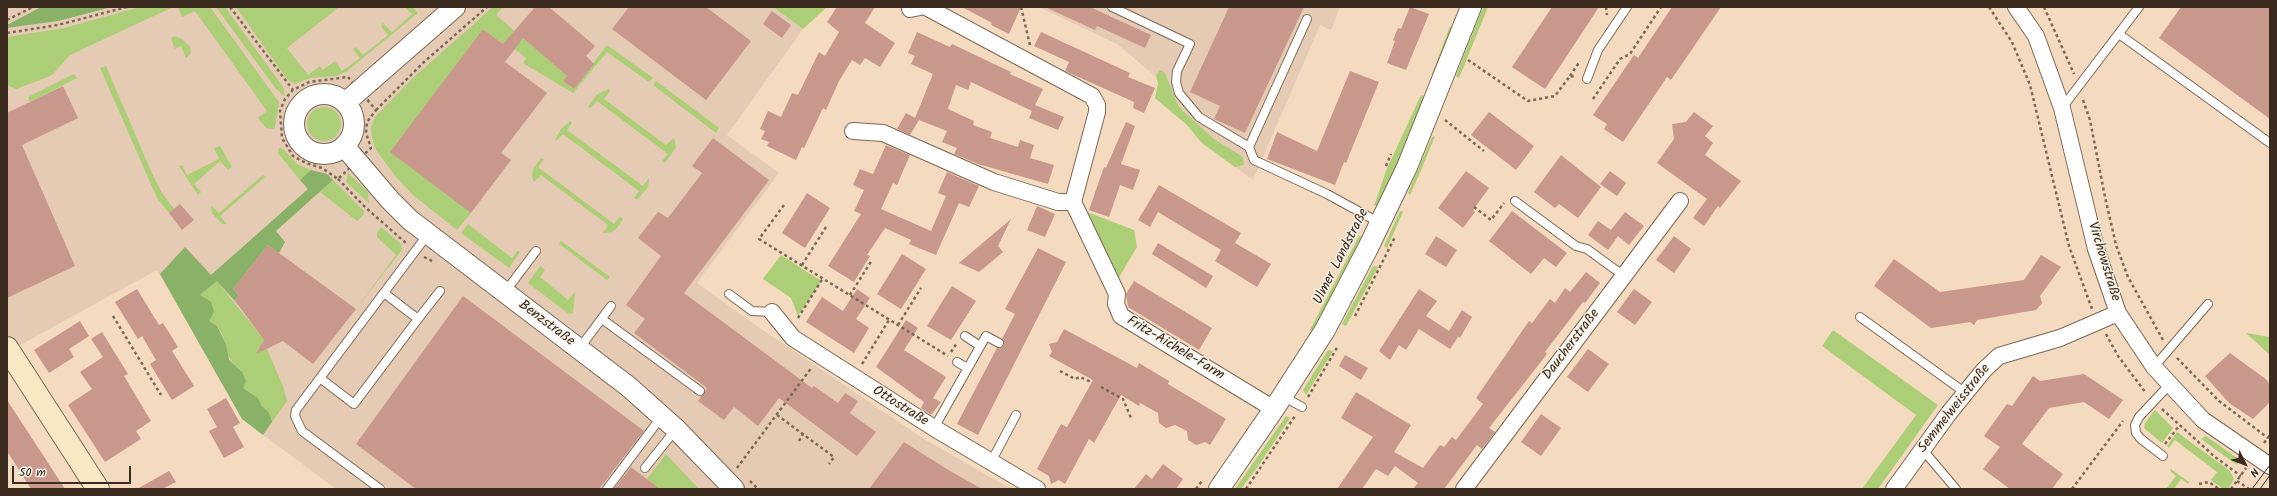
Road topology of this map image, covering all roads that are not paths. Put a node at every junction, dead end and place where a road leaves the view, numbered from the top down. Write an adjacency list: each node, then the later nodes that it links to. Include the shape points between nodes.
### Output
1 (455, 7): 11 (street)
2 (926, 7): 19 (street, via 1092,96 1097,105 1097,112)
3 (1112, 7): 16 (lane, via 1190,44 1177,71 1176,82 1179,92 1199,117)
4 (1471, 7): 20 (street, Ulmer Landstraße, via 1407,167)
5 (1628, 7): 10 (lane, via 1598,50)
6 (2016, 7): 12 (street, Virchowstraße, via 2036,36)
7 (2139, 7): 9 (lane)
8 (1308, 20): 16 (lane)
9 (2119, 34): 12 (lane); 14 (lane)
10 (1587, 79)
11 (352, 96): 15 (street, via 350,110 353,129); 15 (street, via 328,94 308,98 296,112 294,122 298,140 311,151 329,154)
12 (2062, 108): 31 (street, Virchowstraße, via 2096,249)
13 (853, 131): 19 (street, via 883,133 994,182 1058,202)
14 (2270, 143)
15 (344, 146): 21 (street, Benzstraße, via 390,200)
16 (1249, 147): 20 (lane, via 1254,160)
17 (1515, 201): 23 (lane, via 1576,246 1587,249)
18 (1680, 201): 23 (street, Daucherstraße)
19 (1073, 202): 47 (street, Fritz-Aichele-Farm, via 1117,294 1116,304 1121,316)
20 (1381, 223): 47 (street, Ulmer Landstraße, via 1325,330)
21 (428, 234): 25 (street, Benzstraße); 26 (lane)
22 (536, 251): 25 (lane)
23 (1624, 276): 63 (street, Daucherstraße)
24 (440, 291): 33 (lane)
25 (504, 292): 39 (street, Benzstraße)
26 (384, 293): 33 (lane); 43 (lane)
27 (729, 294): 30 (lane, via 752,311)
28 (2208, 304): 41 (lane)
29 (611, 306): 34 (lane)
30 (772, 312): 51 (street, Ottostraße, via 793,338)
31 (2118, 313): 41 (street, Virchowstraße); 46 (street, Semmelweisstraße, via 2060,338 1999,356 1984,370)
32 (1860, 317): 46 (lane)
33 (418, 319): 43 (lane, via 354,404)
34 (602, 319): 39 (lane); 45 (lane)
35 (962, 337): 37 (lane)
36 (999, 344): 37 (lane, via 986,336)
37 (980, 346): 42 (lane)
38 (7, 348): 59 (main road)
39 (579, 349): 50 (street, Benzstraße)
40 (957, 362): 42 (lane)
41 (2154, 367): 44 (street, Virchowstraße)
42 (967, 368): 51 (lane)
43 (320, 378): 60 (lane, via 296,410 296,422 302,431)
44 (2170, 384): 53 (lane, via 2139,417 2135,425 2136,433 2141,439); 55 (street, Virchowstraße, via 2203,420)
45 (700, 391)
46 (1967, 394): 52 (street, Semmelweisstraße, via 1949,413)
47 (1279, 402): 48 (lane); 57 (street, Ulmer Landstraße)
48 (1302, 407)
49 (1016, 414): 54 (lane)
50 (669, 423): 56 (lane); 58 (street, Benzstraße); 61 (lane)
51 (934, 428): 54 (street, Ottostraße)
52 (1923, 450): 64 (street, Semmelweisstraße); 65 (lane)
53 (2161, 454)
54 (991, 462): 62 (street, Ottostraße)
55 (2270, 466)
56 (645, 468)
57 (1211, 484)
58 (730, 485)
59 (98, 489)
60 (380, 489)
61 (606, 489)
62 (1037, 489)
63 (1464, 489)
64 (1894, 489)
65 (1956, 489)

